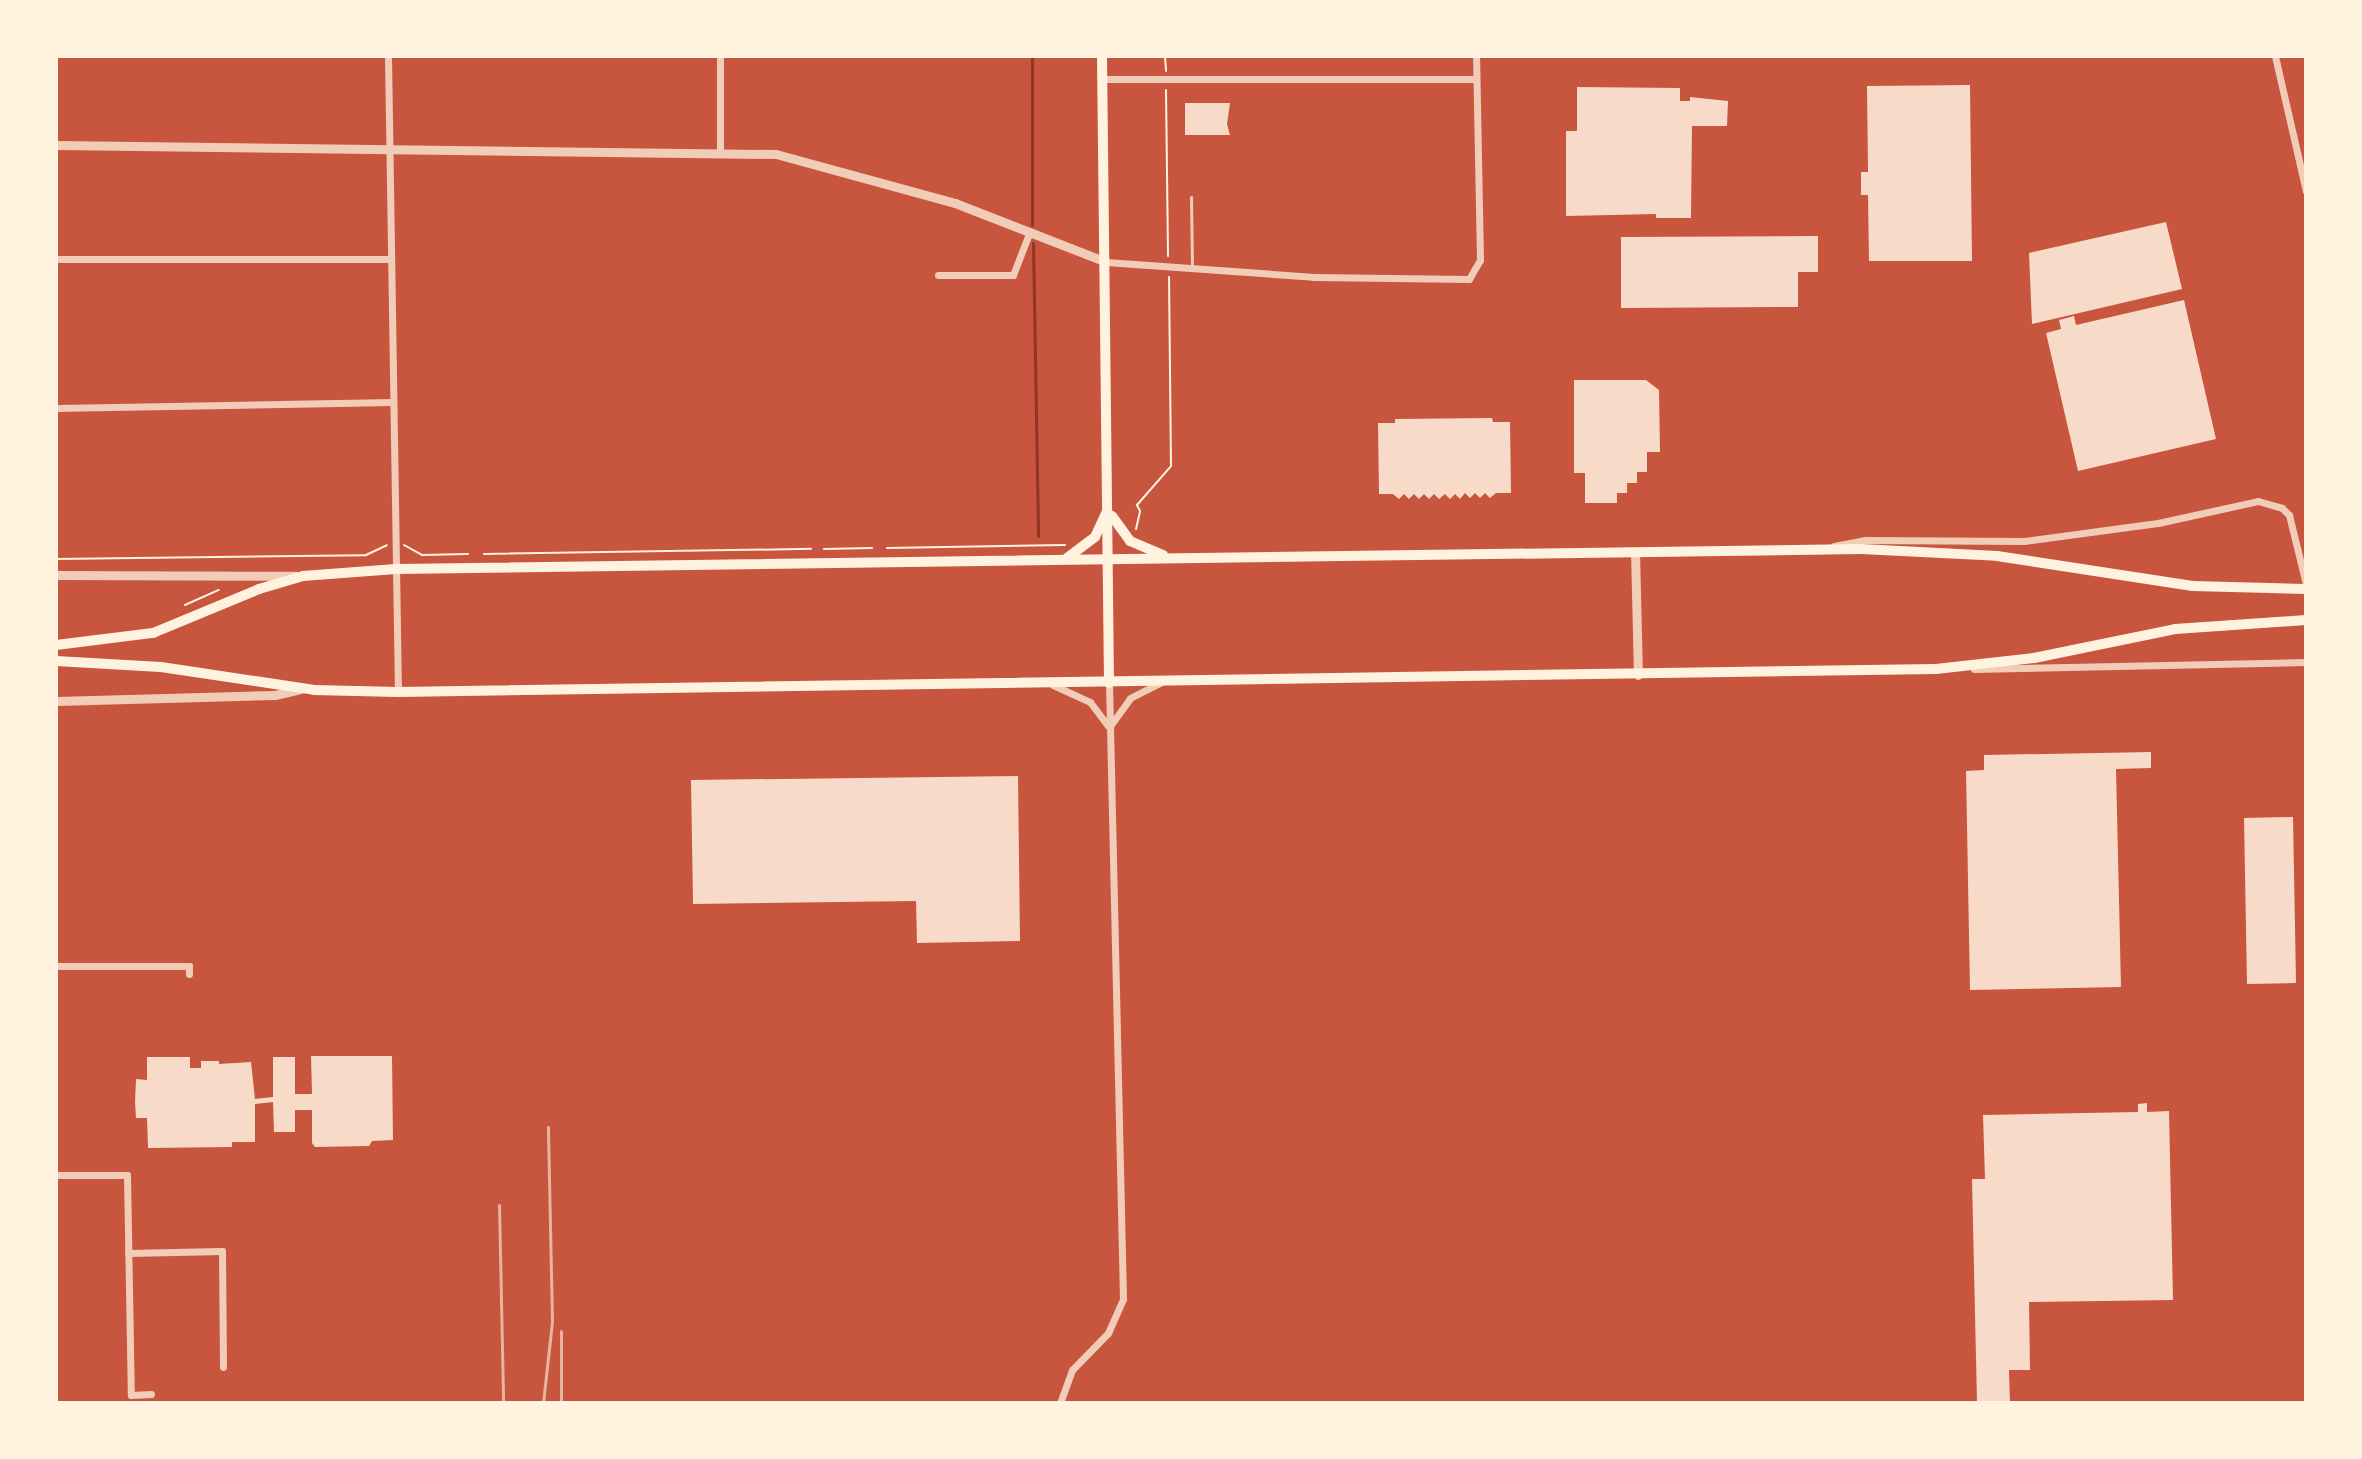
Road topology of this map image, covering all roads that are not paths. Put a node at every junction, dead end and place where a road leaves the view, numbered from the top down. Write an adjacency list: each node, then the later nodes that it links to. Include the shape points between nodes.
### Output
1 (388, 56): 9 (street)
2 (720, 56): 10 (street)
3 (1102, 56): 6 (main road)
4 (1476, 56): 7 (street)
5 (2275, 56): 11 (street)
6 (1103, 79): 7 (street); 16 (main road)
7 (1476, 79): 17 (street, via 1480,260 1469,279)
8 (56, 145): 9 (street)
9 (389, 148): 10 (street); 15 (street)
10 (720, 151): 13 (street, via 797,158 955,203)
11 (2306, 191)
12 (1191, 197): 17 (lane)
13 (1030, 231): 16 (street); 18 (street, via 1013,275)
14 (56, 259): 15 (street)
15 (391, 259): 19 (street)
16 (1106, 262): 17 (street); 21 (main road)
17 (1192, 271)
18 (938, 275)
19 (393, 402): 20 (street); 27 (street)
20 (56, 408)
21 (1109, 506): 24 (main road); 25 (main road, via 1130,541); 26 (main road, via 1090,543)
22 (1817, 550): 23 (main road); 30 (main road, via 1967,553 2163,583); 30 (street, via 1865,540 2024,541 2158,523 2258,501 2289,515)
23 (1635, 552): 25 (main road); 36 (street)
24 (1110, 559): 25 (main road); 26 (main road); 39 (main road)
25 (1174, 559)
26 (1061, 560): 27 (main road)
27 (396, 569): 29 (main road); 41 (street)
28 (56, 575): 29 (street)
29 (303, 576): 32 (main road, via 153,633)
30 (2306, 586)
31 (2306, 620): 35 (main road, via 2186,628 2034,658)
32 (56, 645)
33 (56, 661): 40 (main road, via 161,667)
34 (2306, 662): 35 (street)
35 (1936, 669): 36 (main road)
36 (1638, 675): 37 (main road)
37 (1161, 682): 39 (main road); 43 (street, via 1130,698)
38 (1047, 683): 39 (main road); 41 (main road); 43 (street, via 1090,702)
39 (1109, 683): 43 (street)
40 (303, 688): 41 (main road); 42 (street, via 275,695)
41 (398, 692)
42 (56, 701)
43 (1109, 727): 50 (street, via 1123,1299 1108,1333 1072,1370)
44 (56, 966): 45 (street, via 189,966)
45 (189, 974)
46 (56, 1175): 47 (street, via 127,1175)
47 (128, 1253): 48 (street, via 222,1251); 49 (street, via 131,1395)
48 (223, 1367)
49 (151, 1394)
50 (1060, 1403)

